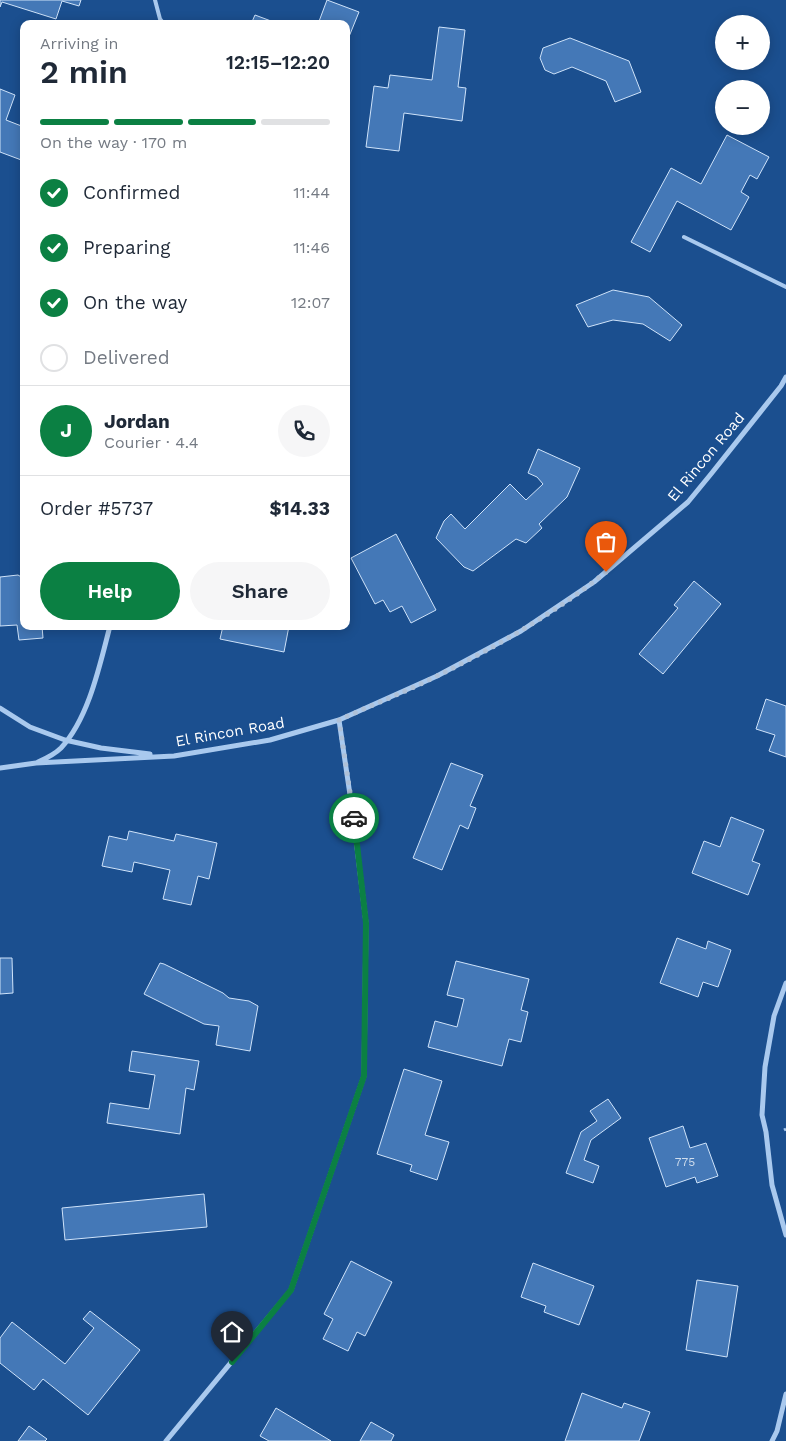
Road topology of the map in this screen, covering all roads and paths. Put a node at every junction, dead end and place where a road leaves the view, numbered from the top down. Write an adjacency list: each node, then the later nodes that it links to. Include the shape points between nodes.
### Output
1 (155, 0): 2 (lane)
2 (161, 20)
3 (684, 236): 4 (lane)
4 (786, 287)
5 (786, 377): 8 (street, El Rincon Road, via 688,502 594,582 521,631 437,676)
6 (109, 630): 9 (street, via 87,705)
7 (0, 708): 9 (street, via 30,727)
8 (339, 720): 10 (street, El Rincon Road, via 270,740); 16 (street, via 366,923 364,1076 291,1290)
9 (67, 740): 10 (street, via 101,748); 11 (street, via 55,753)
10 (174, 756): 11 (street, El Rincon Road)
11 (36, 764): 12 (street, El Rincon Road)
12 (0, 768)
13 (786, 982): 14 (street, via 774,1016 765,1067 762,1115 772,1185)
14 (786, 1235)
15 (786, 1394): 17 (street)
16 (166, 1441)
17 (772, 1441)

